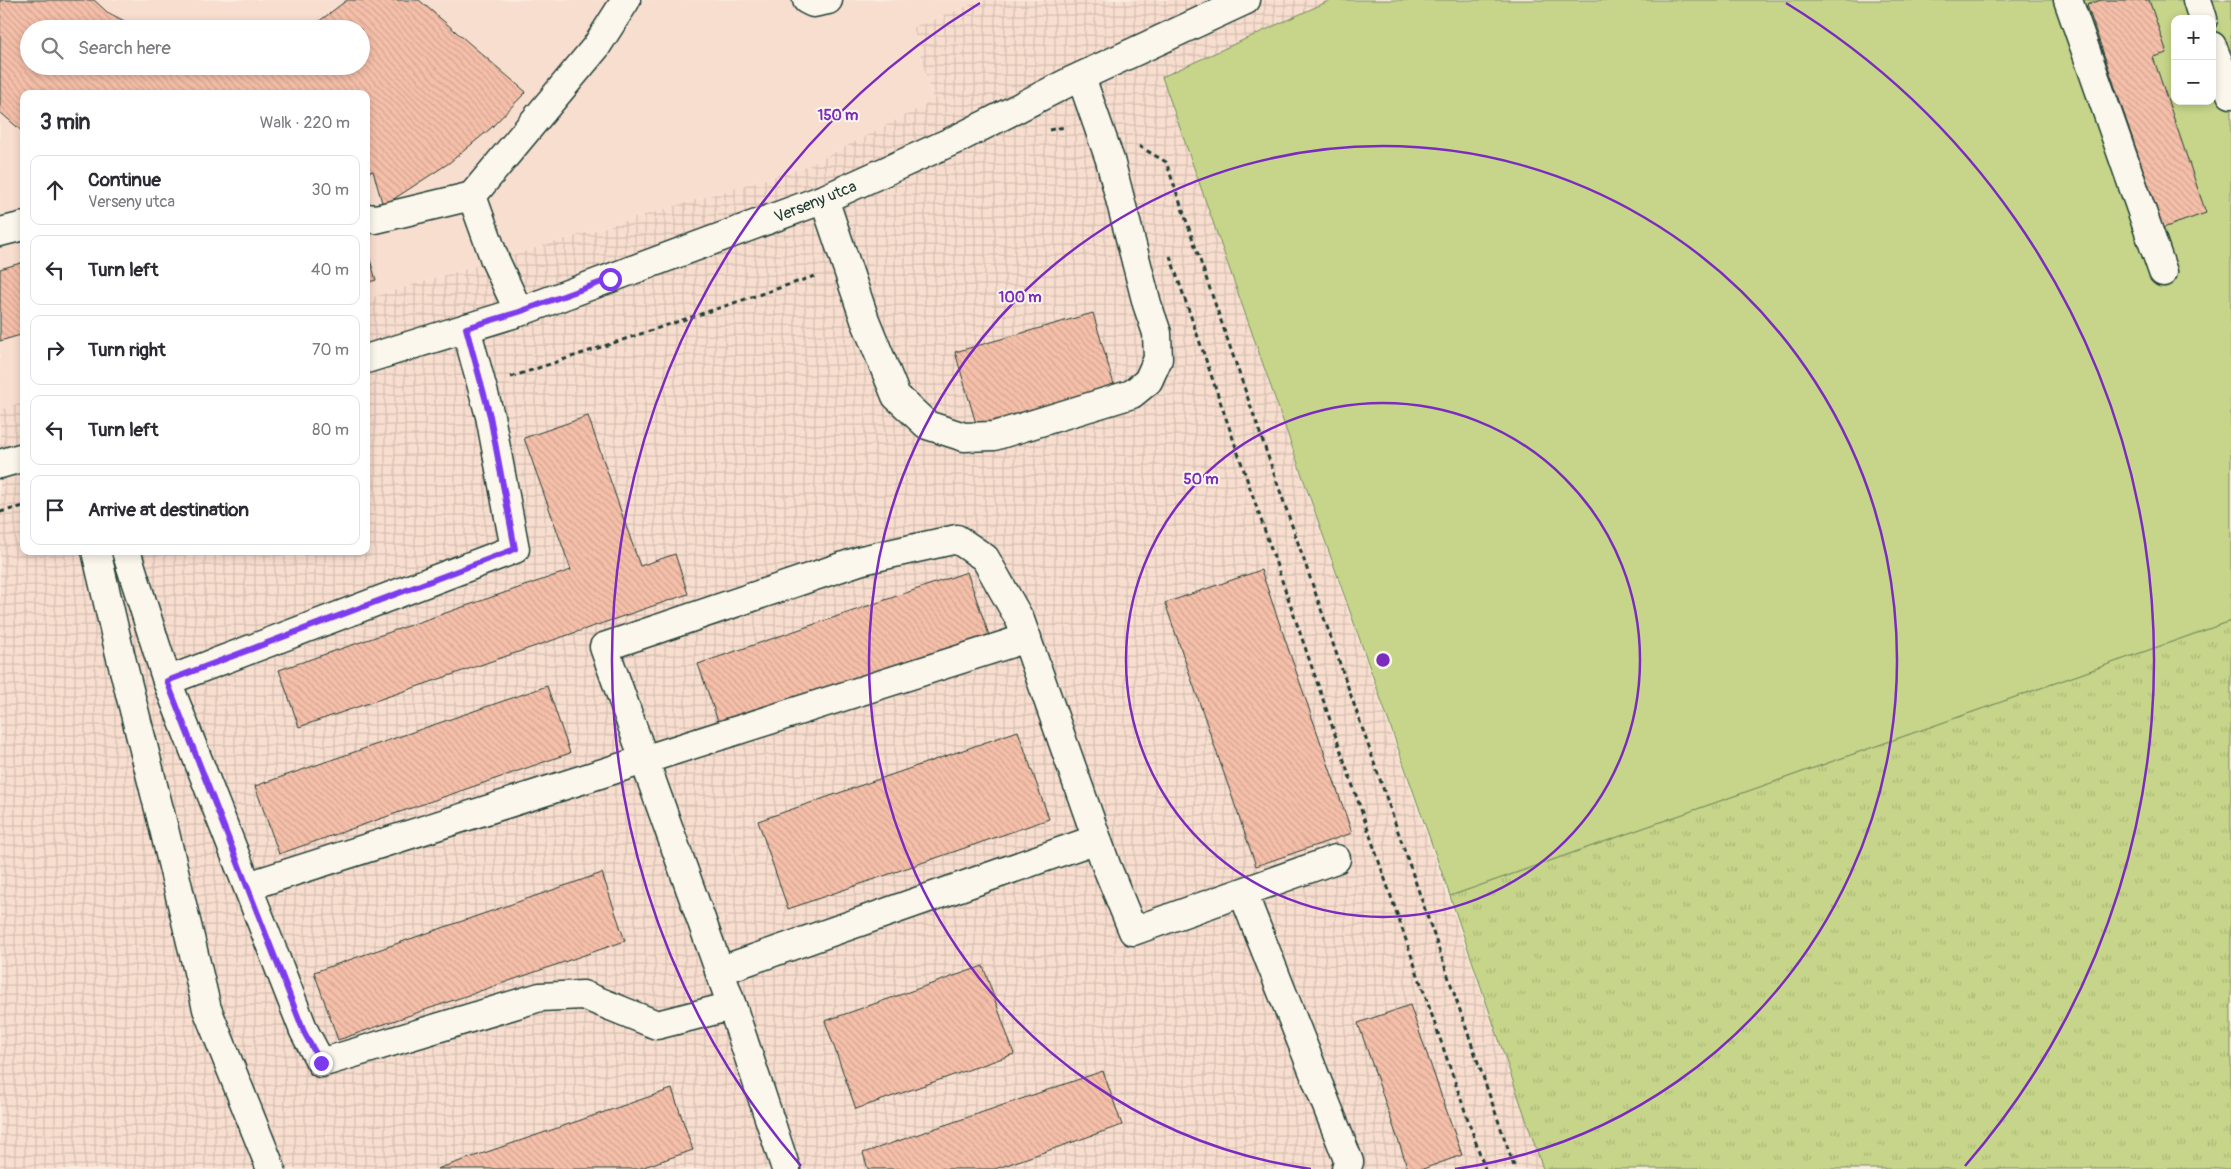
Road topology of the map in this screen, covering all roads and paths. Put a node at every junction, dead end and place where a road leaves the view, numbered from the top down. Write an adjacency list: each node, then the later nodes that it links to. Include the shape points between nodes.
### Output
1 (626, 0): 12 (street, via 596,47)
2 (807, 0): 3 (street, via 813,3)
3 (828, 0)
4 (1246, 0): 9 (street, Verseny utca)
5 (2068, 0): 19 (street)
6 (2197, 0): 7 (street)
7 (2202, 15)
8 (2216, 56): 10 (street)
9 (1081, 77): 13 (street, Verseny utca, via 959,138); 18 (street, via 1110,160 1157,333 1158,359 1148,381 1132,394 994,436 964,437 927,425 896,396)
10 (2231, 94)
11 (1137, 145): 43 (path, via 1166,162)
12 (472, 196): 14 (street); 20 (street, via 495,260)
13 (824, 199): 18 (street); 20 (street, Verseny utca)
14 (370, 218)
15 (20, 227): 16 (street)
16 (0, 232)
17 (1169, 253): 42 (path)
18 (847, 265): 23 (path)
19 (2163, 272)
20 (519, 312): 21 (street, Verseny utca)
21 (466, 328): 22 (street, Verseny utca); 23 (street)
22 (370, 359)
23 (482, 386): 31 (street, via 515,549)
24 (20, 458): 25 (street)
25 (0, 464)
26 (20, 507): 27 (path)
27 (0, 512)
28 (97, 555): 39 (street, via 207,1009)
29 (127, 555): 31 (street)
30 (1027, 638): 32 (street); 32 (street, via 985,558 957,539 862,560 604,647); 33 (street)
31 (167, 681): 35 (street)
32 (644, 761): 35 (street); 37 (street)
33 (1097, 839): 36 (street, via 1133,932); 37 (street)
34 (1336, 860): 36 (street)
35 (248, 886): 38 (street, via 304,1032 321,1063 540,997 583,995 657,1025)
36 (1243, 893): 41 (street, via 1349,1162)
37 (719, 972): 38 (street)
38 (732, 1006): 40 (street)
39 (270, 1169)
40 (786, 1169)
41 (1346, 1169)
42 (1485, 1169)
43 (1515, 1169)

